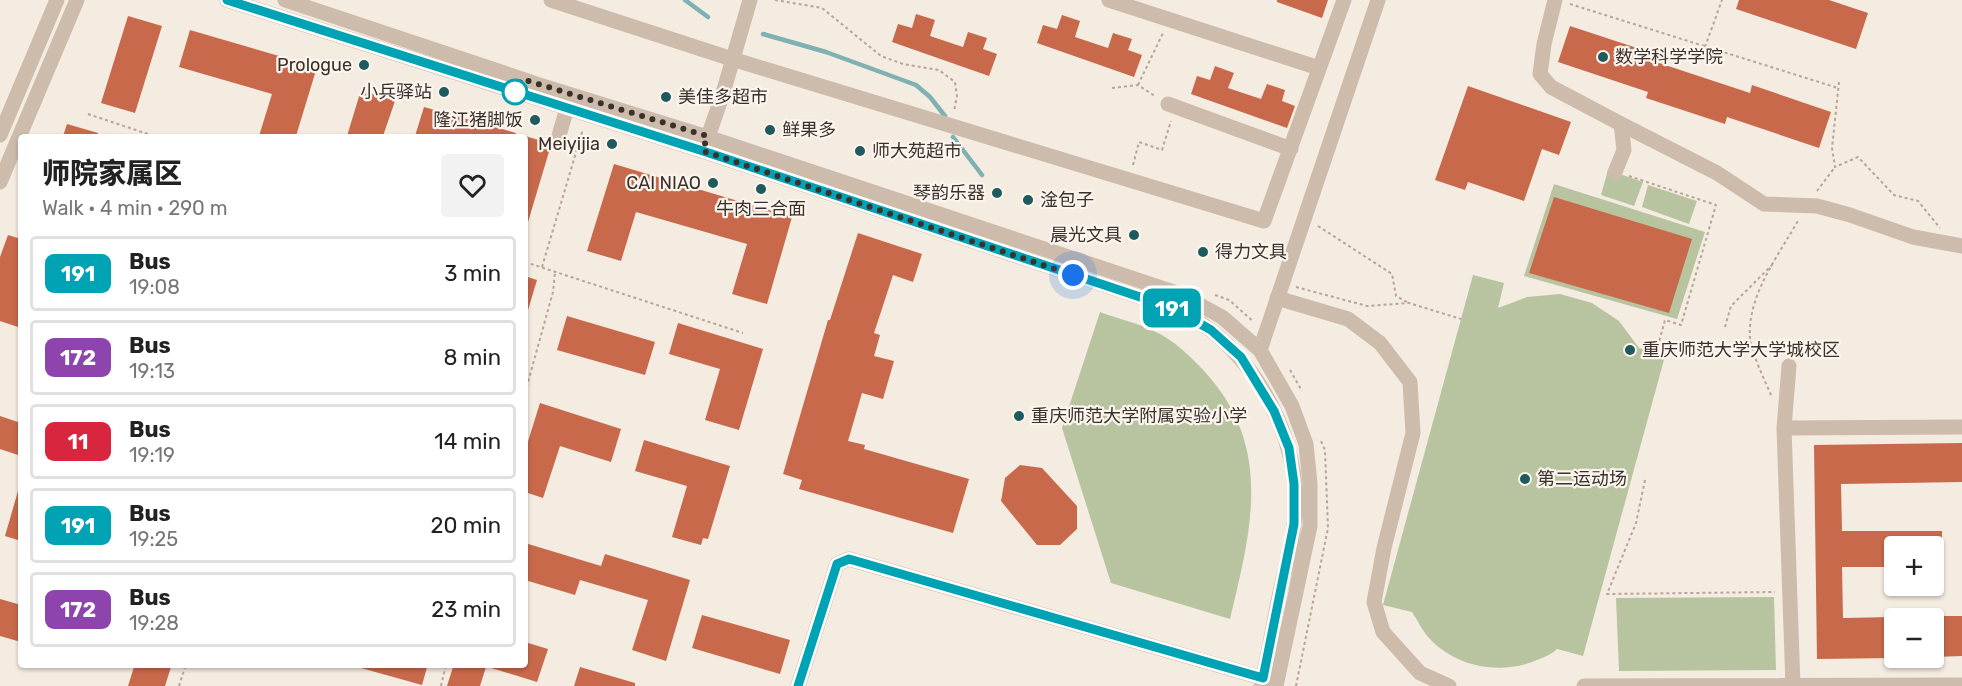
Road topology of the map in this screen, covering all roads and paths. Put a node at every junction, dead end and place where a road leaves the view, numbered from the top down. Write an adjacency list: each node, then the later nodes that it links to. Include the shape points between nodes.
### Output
1 (57, 0): 29 (street)
2 (77, 0): 27 (street)
3 (227, 0): 22 (street)
4 (285, 0): 32 (street)
5 (551, 0): 15 (street)
6 (750, 0): 15 (street)
7 (774, 0): 26 (path, via 822,8 881,56 939,70 955,82 957,96)
8 (1109, 0): 13 (street)
9 (1344, 0): 16 (street)
10 (1378, 0): 39 (street)
11 (1722, 0): 14 (path)
12 (1558, 1): 14 (path); 25 (street, via 1544,44 1540,74 1551,87)
13 (1170, 20): 16 (street); 18 (path)
14 (1705, 47): 20 (path)
15 (732, 59): 26 (street); 32 (street)
16 (1319, 68): 33 (street)
17 (1839, 82): 20 (path)
18 (1138, 85): 19 (path); 21 (path)
19 (1112, 88)
20 (1838, 88): 34 (path, via 1832,148)
21 (1171, 106): 33 (street); 36 (path, via 1162,150 1139,142)
22 (567, 108): 24 (street); 31 (street)
23 (88, 114): 28 (path)
24 (587, 114): 32 (street); 43 (path)
25 (1622, 124): 35 (street, via 1624,150); 38 (street, via 1717,173 1764,204)
26 (951, 126): 36 (street)
27 (20, 134)
28 (148, 134)
29 (0, 135)
30 (18, 139): 37 (street)
31 (558, 139)
32 (705, 144): 53 (street, via 1180,294 1222,317); 67 (street, via 1173,308 1211,330 1241,357 1274,411 1289,448 1294,484 1294,524)
33 (1291, 148): 36 (street, via 1264,221)
34 (1835, 167): 38 (path); 40 (path, via 1858,157 1894,195 1917,201)
35 (1614, 172): 54 (path, via 1716,206 1681,325 1665,320)
36 (1129, 180)
37 (0, 182)
38 (1806, 206): 40 (street, via 1850,215 1913,237); 42 (path)
39 (1307, 209): 45 (street); 48 (path, via 1314,224 1392,274 1396,296)
40 (1959, 245)
41 (528, 263): 43 (path)
42 (1774, 263): 50 (path, via 1731,306); 59 (path, via 1750,313 1750,340)
43 (542, 268): 44 (path)
44 (555, 272): 51 (path); 57 (path)
45 (1282, 283): 47 (street); 48 (path, via 1367,306)
46 (1208, 293): 52 (path, via 1229,300)
47 (1277, 298): 52 (street); 73 (street, via 1348,318 1380,343 1410,382 1413,433 1374,602 1383,632 1390,640 1420,673)
48 (1409, 303): 49 (path)
49 (1461, 319)
50 (1725, 327)
51 (743, 333)
52 (1266, 333): 53 (street)
53 (1260, 350): 67 (street, via 1292,406 1306,444 1311,484 1310,526)
54 (1656, 353)
55 (1789, 366): 61 (street)
56 (1288, 367): 58 (path)
57 (528, 382)
58 (1303, 395)
59 (1771, 395)
60 (1962, 427): 61 (street)
61 (1784, 428): 64 (street)
62 (1321, 439): 72 (path, via 1325,450 1328,528)
63 (1645, 480): 64 (path, via 1636,523 1607,594)
64 (1790, 592): 75 (street)
65 (185, 668): 69 (path)
66 (445, 668): 70 (path)
67 (1269, 683): 71 (street, via 849,559 837,564)
68 (1962, 685): 75 (street)
69 (179, 686)
70 (441, 686)
71 (798, 686)
72 (1296, 686)
73 (1449, 686)
74 (1584, 686): 75 (street)
75 (1793, 686)

